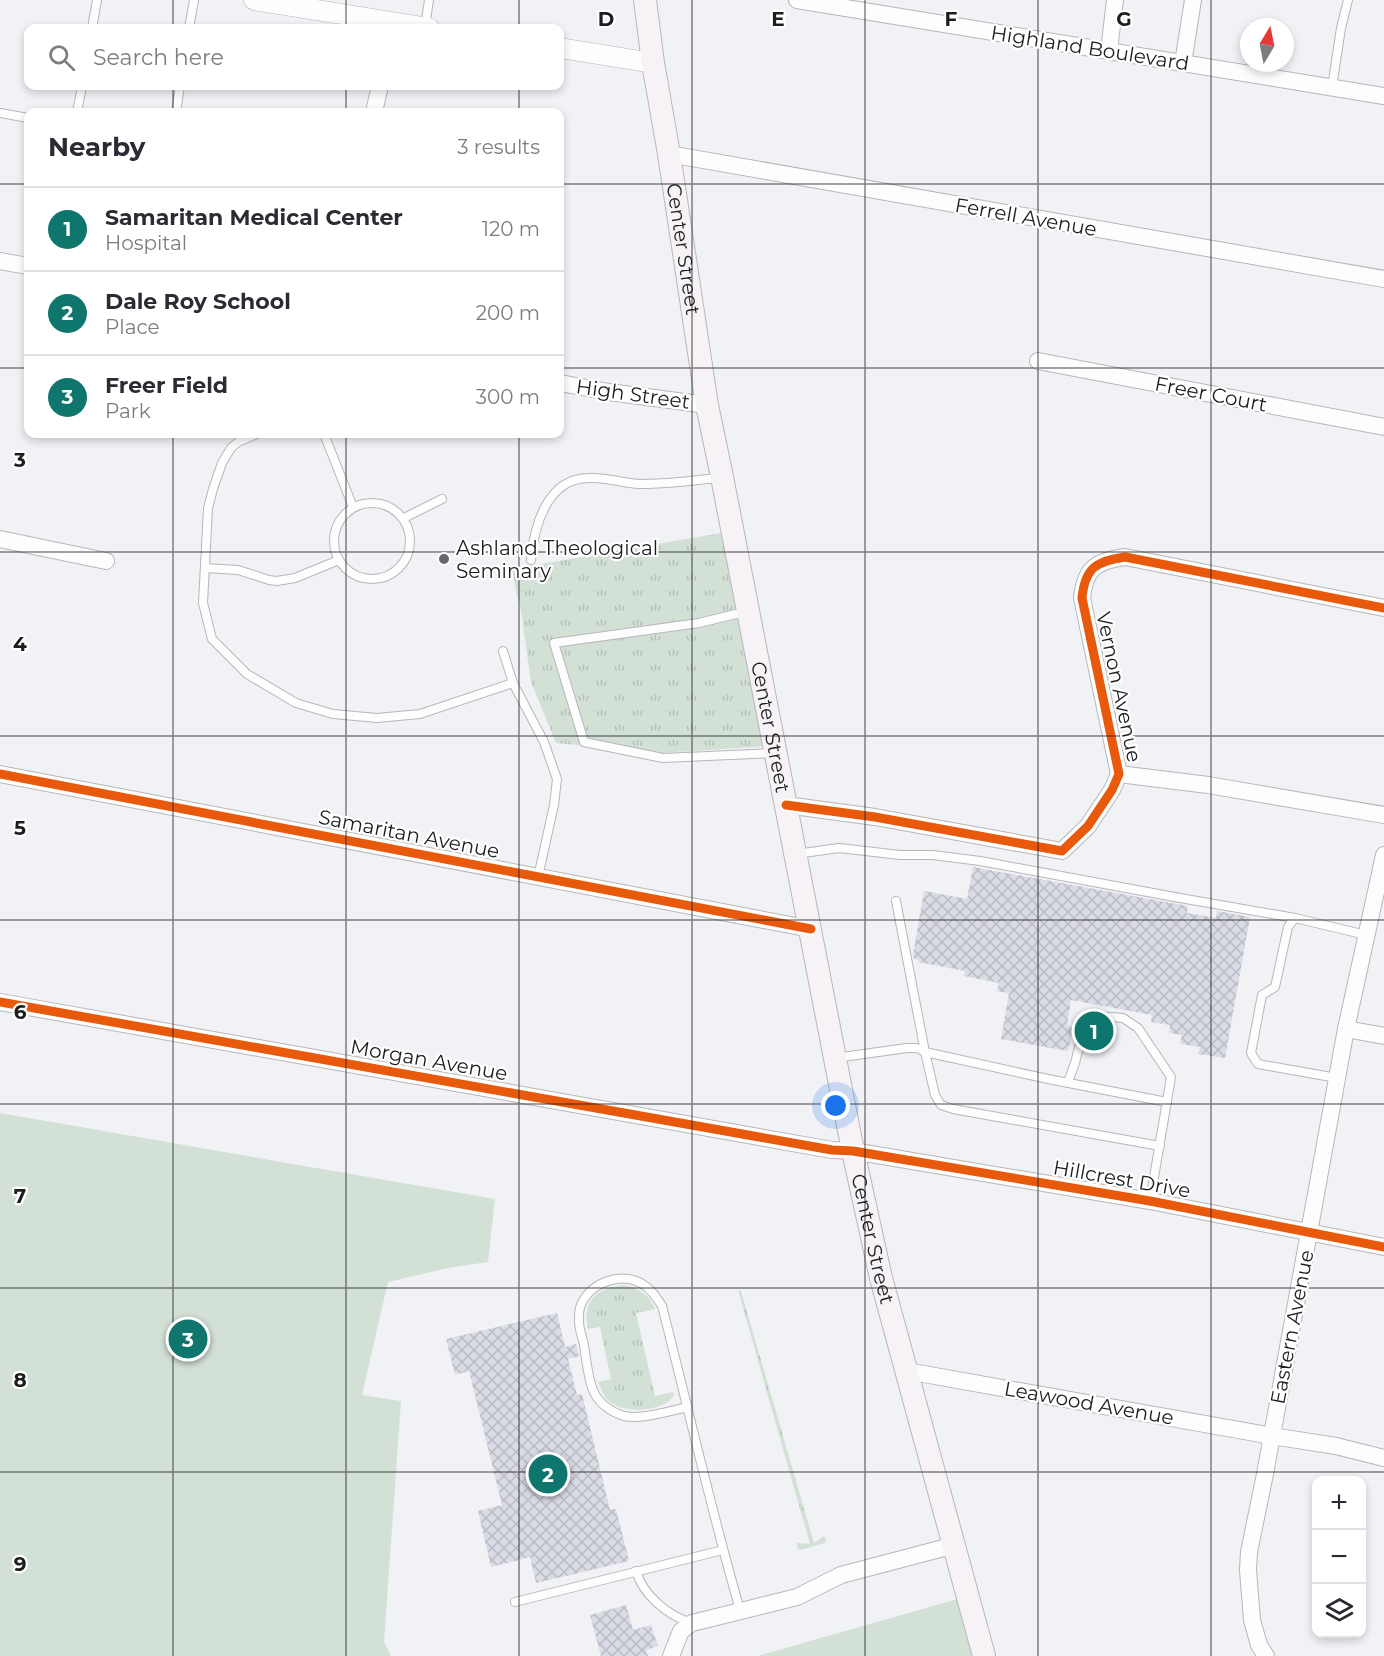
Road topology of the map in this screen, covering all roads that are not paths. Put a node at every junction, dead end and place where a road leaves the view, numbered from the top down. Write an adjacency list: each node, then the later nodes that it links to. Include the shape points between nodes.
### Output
1 (97, 0): 11 (lane)
2 (194, 0): 12 (lane)
3 (254, 0): 10 (street)
4 (429, 0): 14 (lane)
5 (645, 0): 17 (main road, Center Street)
6 (797, 0): 16 (street, Highland Boulevard)
7 (1115, 0): 16 (street)
8 (1193, 0): 18 (street)
9 (1348, 0): 19 (lane)
10 (286, 2): 13 (street)
11 (93, 24)
12 (190, 24)
13 (381, 24)
14 (427, 24)
15 (564, 49): 17 (street)
16 (1109, 51): 18 (street, Highland Boulevard)
17 (653, 63): 29 (main road, Center Street)
18 (1183, 63): 19 (street, Highland Boulevard)
19 (1332, 87): 23 (street, Highland Boulevard)
20 (81, 90): 24 (lane)
21 (179, 90): 25 (lane)
22 (379, 90): 26 (street)
23 (1384, 96)
24 (78, 108)
25 (177, 108)
26 (375, 108)
27 (0, 114): 28 (lane)
28 (24, 117)
29 (669, 154): 32 (street, Ferrell Avenue); 35 (main road, Center Street)
30 (0, 261): 31 (street)
31 (24, 265)
32 (1384, 279)
33 (1038, 361): 36 (street, Freer Court)
34 (564, 384): 35 (street, High Street)
35 (707, 405): 39 (main road, Center Street)
36 (1384, 427)
37 (248, 438): 47 (lane, via 231,448 213,489 208,508)
38 (326, 438): 41 (lane)
39 (722, 477): 45 (lane, via 636,484 588,477 571,482 548,501 533,538); 49 (main road, Center Street)
40 (442, 499): 42 (lane)
41 (353, 507): 42 (lane, via 380,503 395,509); 44 (lane, via 340,518 335,530)
42 (404, 519): 44 (lane, via 411,540 408,557 391,574 382,578 357,576)
43 (0, 539): 46 (street)
44 (339, 560): 47 (lane, via 295,578 277,580 238,570)
45 (531, 560)
46 (106, 561)
47 (205, 568): 51 (lane, via 202,603 212,639 246,674 296,703 333,714 377,718 420,714)
48 (1384, 608): 54 (street, Vernon Avenue, via 1125,557 1101,562 1088,574 1082,598)
49 (748, 610): 52 (main road, Center Street); 52 (lane, via 699,623 554,643 584,742 663,758)
50 (503, 651): 51 (lane)
51 (513, 683): 59 (lane, via 544,742 557,779)
52 (776, 753): 55 (main road, Center Street)
53 (0, 774): 59 (street, Samaritan Avenue)
54 (1119, 774): 55 (street, Vernon Avenue, via 1088,826 1062,850); 56 (street, via 1208,784)
55 (786, 805): 57 (main road, Center Street)
56 (1384, 815)
57 (796, 854): 61 (lane, via 839,848 980,861); 62 (main road, Center Street)
58 (1384, 855): 63 (street, Eastern Avenue)
59 (538, 877): 62 (street, Samaritan Avenue)
60 (896, 901): 67 (lane)
61 (1295, 918): 63 (lane); 69 (lane, via 1288,927 1275,987 1262,995 1251,1053 1258,1064)
62 (811, 929): 68 (main road, Center Street)
63 (1366, 935): 65 (street, Eastern Avenue)
64 (0, 1002): 73 (street, Morgan Avenue)
65 (1347, 1029): 66 (street); 69 (street, Eastern Avenue)
66 (1384, 1036)
67 (925, 1052): 68 (lane, via 917,1048 896,1049); 70 (lane); 72 (lane, via 935,1095 942,1105)
68 (835, 1058): 73 (main road, Center Street)
69 (1337, 1077): 75 (street, Eastern Avenue)
70 (1068, 1082): 71 (lane); 71 (lane, via 1088,1020 1098,1016 1123,1018 1138,1028 1171,1077)
71 (1167, 1102): 72 (lane)
72 (1160, 1146): 74 (lane)
73 (852, 1151): 74 (street, Hillcrest Drive); 77 (main road, Center Street)
74 (1150, 1201): 75 (street, Hillcrest Drive)
75 (1310, 1232): 76 (street, Hillcrest Drive); 79 (street, Eastern Avenue)
76 (1384, 1247)
77 (907, 1371): 79 (street, Leawood Avenue); 81 (main road, Center Street)
78 (687, 1407): 78 (lane, via 662,1306 654,1293 629,1280 612,1279 600,1284 585,1299 578,1318 592,1389 601,1402 624,1416 638,1417); 82 (lane)
79 (1272, 1436): 80 (street, Leawood Avenue); 89 (street, Eastern Avenue, via 1248,1570 1252,1620)
80 (1384, 1458)
81 (955, 1545): 85 (street, via 841,1575 797,1597); 88 (main road, Center Street)
82 (723, 1550): 83 (lane); 85 (lane)
83 (636, 1571): 84 (lane); 86 (lane, via 648,1594 671,1614)
84 (515, 1602)
85 (740, 1610): 86 (street)
86 (692, 1623): 87 (street, via 681,1631)
87 (670, 1656)
88 (984, 1656)
89 (1266, 1656)

